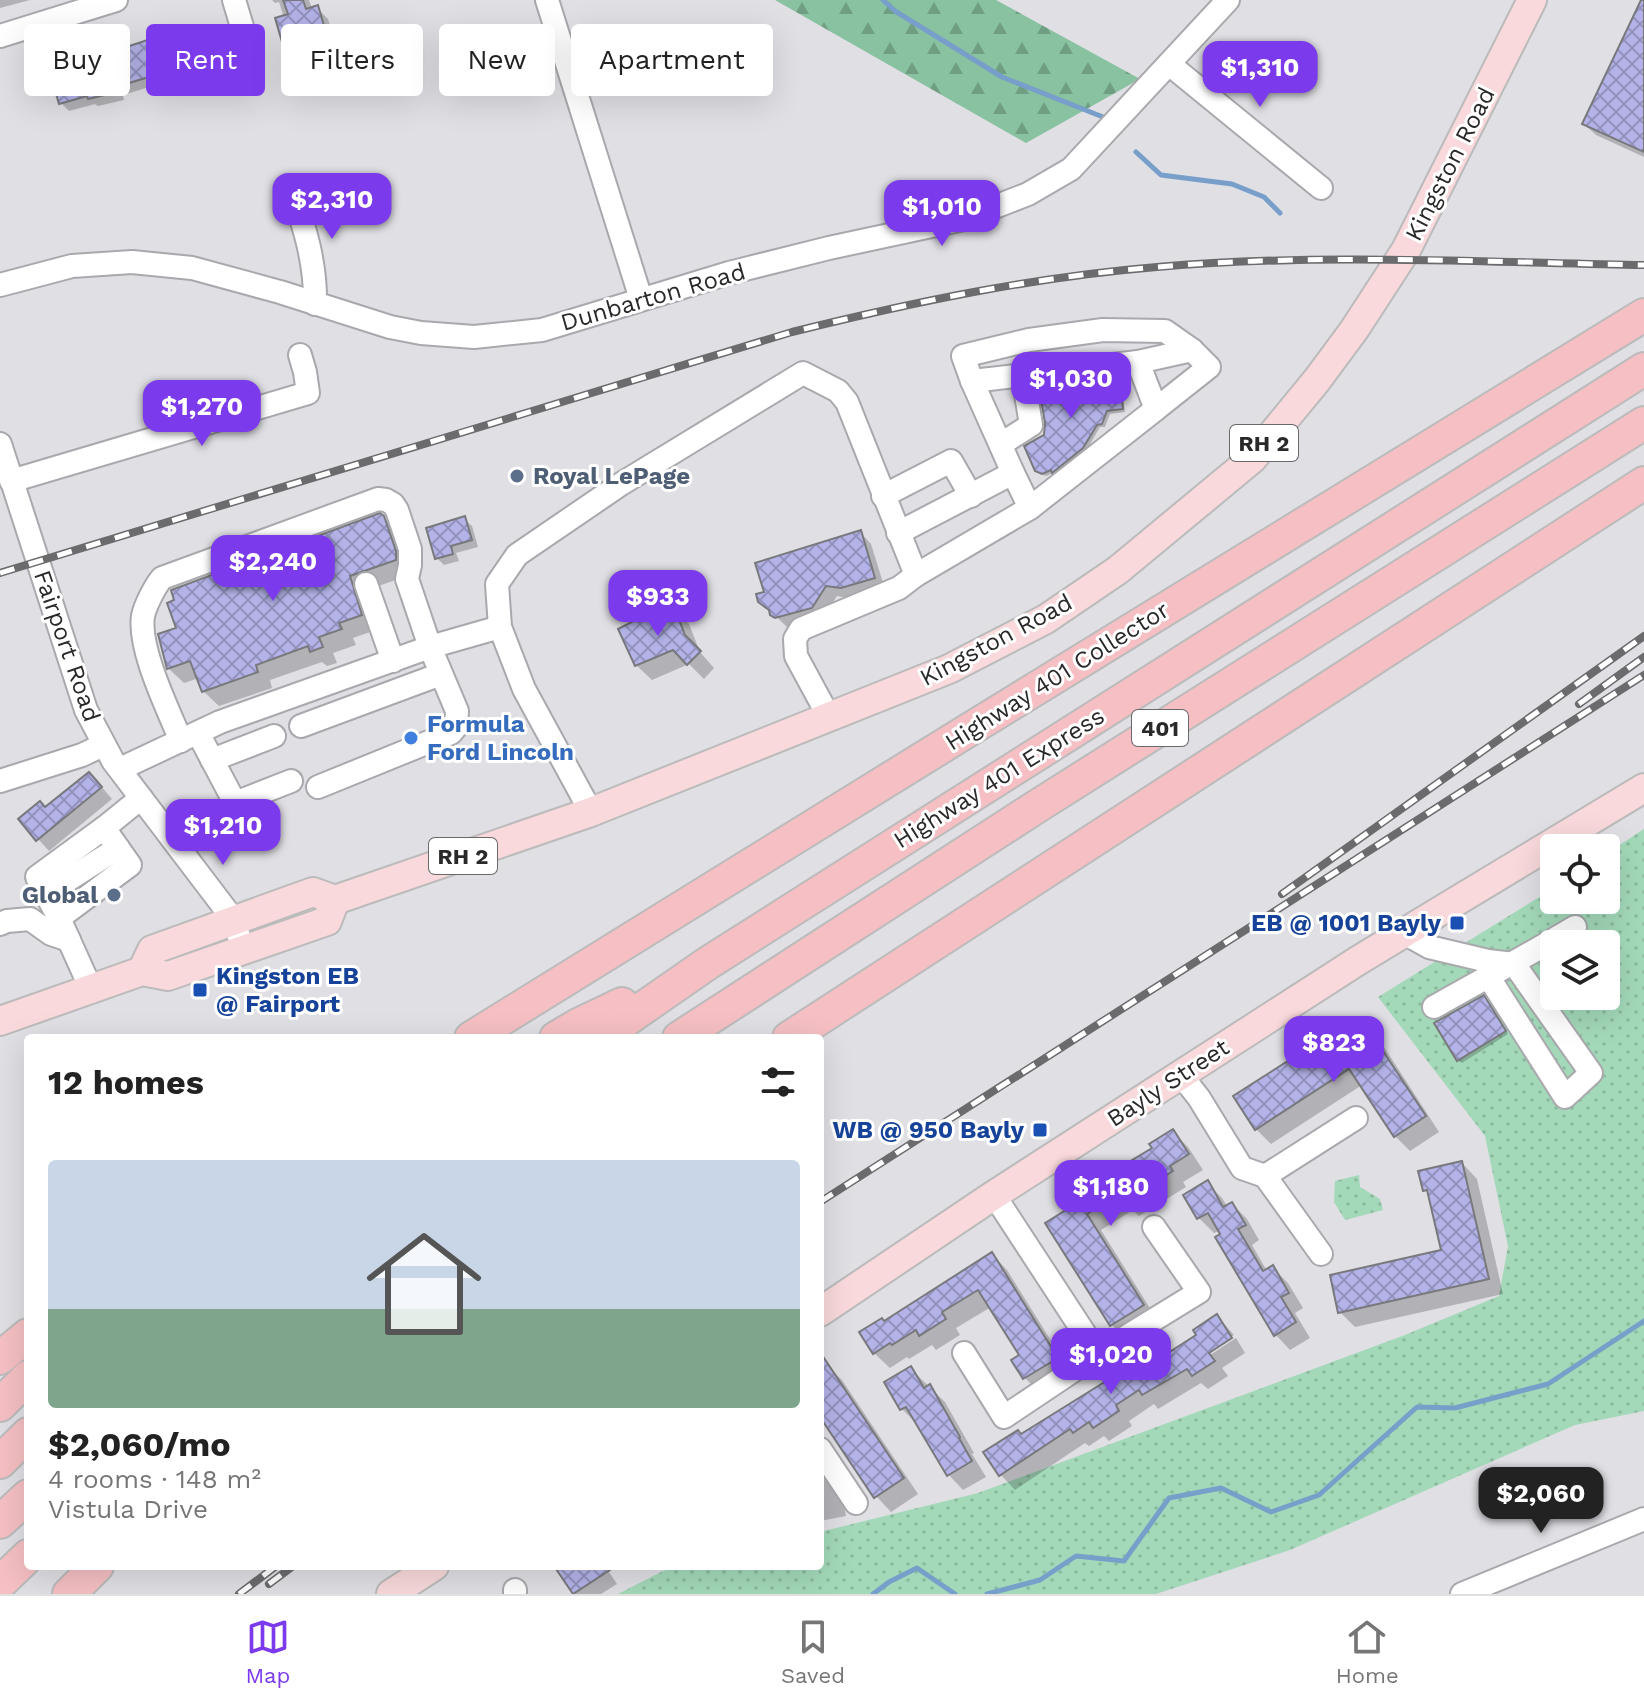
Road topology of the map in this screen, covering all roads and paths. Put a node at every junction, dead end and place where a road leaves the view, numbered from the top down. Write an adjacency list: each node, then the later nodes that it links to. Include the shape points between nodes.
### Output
1 (116, 0): 7 (street)
2 (234, 0): 6 (street)
3 (547, 0): 12 (street)
4 (1228, 0): 8 (street, Dunbarton Road)
5 (1532, 0): 38 (main road, Kingston Road / RH 2, via 1406,250 1354,330 1252,459 1118,570 1046,619 949,669)
6 (241, 24)
7 (0, 36)
8 (1169, 64): 10 (street); 12 (street, Dunbarton Road, via 1071,169 1028,194 964,219 829,248)
9 (291, 187): 13 (street, via 309,242)
10 (1321, 188)
11 (0, 285): 13 (street, Dunbarton Road, via 72,266 132,262 192,268)
12 (641, 299): 13 (street, Dunbarton Road, via 542,330 474,337 390,327)
13 (315, 304)
14 (1644, 315): 69 (highway, Highway 401 Collector)
15 (1192, 350): 17 (street); 20 (street, via 1165,331 1103,330 1029,340 963,356); 21 (street, via 1209,367)
16 (300, 355): 26 (street, via 308,393)
17 (1138, 362): 19 (street); 21 (street)
18 (1644, 369): 62 (highway, Highway 401 Express / 401)
19 (1023, 376): 20 (street); 24 (street, via 1031,425)
20 (972, 381): 24 (street)
21 (1156, 409): 30 (street)
22 (1644, 423): 72 (highway, Highway 401 Express / 401)
23 (0, 444): 26 (street, Fairport Road)
24 (1001, 444): 25 (street)
25 (1013, 473): 29 (street); 30 (street)
26 (11, 481): 42 (street, Fairport Road, via 86,710)
27 (1644, 483): 73 (highway, 401)
28 (883, 496): 29 (street, via 951,461); 31 (street); 34 (street, via 847,402 838,391 803,373 621,484 517,555 497,584)
29 (971, 496): 31 (street)
30 (1030, 508): 32 (street)
31 (898, 533): 32 (street)
32 (916, 575): 38 (street, via 899,588 801,629 795,639 796,656)
33 (366, 584): 36 (street)
34 (500, 627): 35 (street); 50 (street, via 524,689)
35 (430, 647): 36 (street); 37 (street); 41 (street, via 407,579 410,549 397,510 386,500 162,578 143,613 142,628 149,658)
36 (393, 661): 41 (street)
37 (441, 674): 39 (street); 47 (street, via 457,711 451,733)
38 (829, 717): 50 (main road, Kingston Road / RH 2)
39 (301, 726)
40 (274, 736): 43 (street)
41 (190, 737): 43 (street); 44 (street)
42 (103, 745): 44 (street, Fairport Road); 45 (street)
43 (212, 760): 46 (street, via 235,803)
44 (120, 769): 49 (street, Fairport Road)
45 (0, 781)
46 (291, 781)
47 (318, 787)
48 (1644, 788): 59 (main road, Bayly Street)
49 (141, 798): 51 (street); 56 (street, Fairport Road)
50 (591, 812): 54 (main road, Kingston Road / RH 2)
51 (104, 828): 52 (street); 53 (street, via 37,877)
52 (118, 848): 53 (street); 55 (street, via 130,865)
53 (46, 894): 55 (street)
54 (335, 900): 56 (main road, Kingston Road / RH 2, via 313,892); 61 (main road, Kingston Road / RH 2, via 327,921)
55 (59, 918): 60 (street)
56 (233, 919): 61 (street, Fairport Road); 64 (main road, Kingston Road / RH 2, via 152,950)
57 (4, 922): 60 (street, via 30,919)
58 (1575, 927): 63 (street)
59 (1404, 933): 63 (street, via 1429,947); 74 (main road, Bayly Street)
60 (69, 940): 66 (street)
61 (244, 951): 64 (main road, Kingston Road / RH 2, via 168,976)
62 (708, 963): 70 (highway); 71 (highway, Highway 401 Express / 401)
63 (1514, 964): 65 (street); 65 (street, via 1591,1073 1565,1097)
64 (142, 971): 66 (main road, Kingston Road / RH 2)
65 (1488, 976): 67 (street)
66 (91, 989): 68 (main road, Kingston Road / RH 2)
67 (1434, 1007)
68 (0, 1021)
69 (477, 1034)
70 (563, 1034)
71 (606, 1034)
72 (685, 1034)
73 (795, 1034)
74 (1181, 1075): 76 (street, via 1242,1168); 77 (main road, Bayly Street)
75 (1356, 1118): 76 (street)
76 (1265, 1176): 79 (street)
77 (994, 1195): 80 (main road, Bayly Street); 83 (street)
78 (1154, 1227): 83 (street, via 1199,1292)
79 (1321, 1254)
80 (824, 1309)
81 (24, 1338): 84 (highway)
82 (964, 1353): 83 (street, via 1004,1417)
83 (1098, 1354)
84 (0, 1358)
85 (24, 1381): 86 (highway)
86 (0, 1405)
87 (24, 1438): 89 (highway)
88 (824, 1455): 91 (street)
89 (0, 1462)
90 (24, 1500): 93 (highway)
91 (856, 1503)
92 (1644, 1519): 100 (street)
93 (0, 1522)
94 (24, 1560): 97 (highway)
95 (93, 1570): 98 (highway)
96 (428, 1570): 99 (main road)
97 (0, 1583)
98 (69, 1594)
99 (391, 1594)
100 (1462, 1594)

